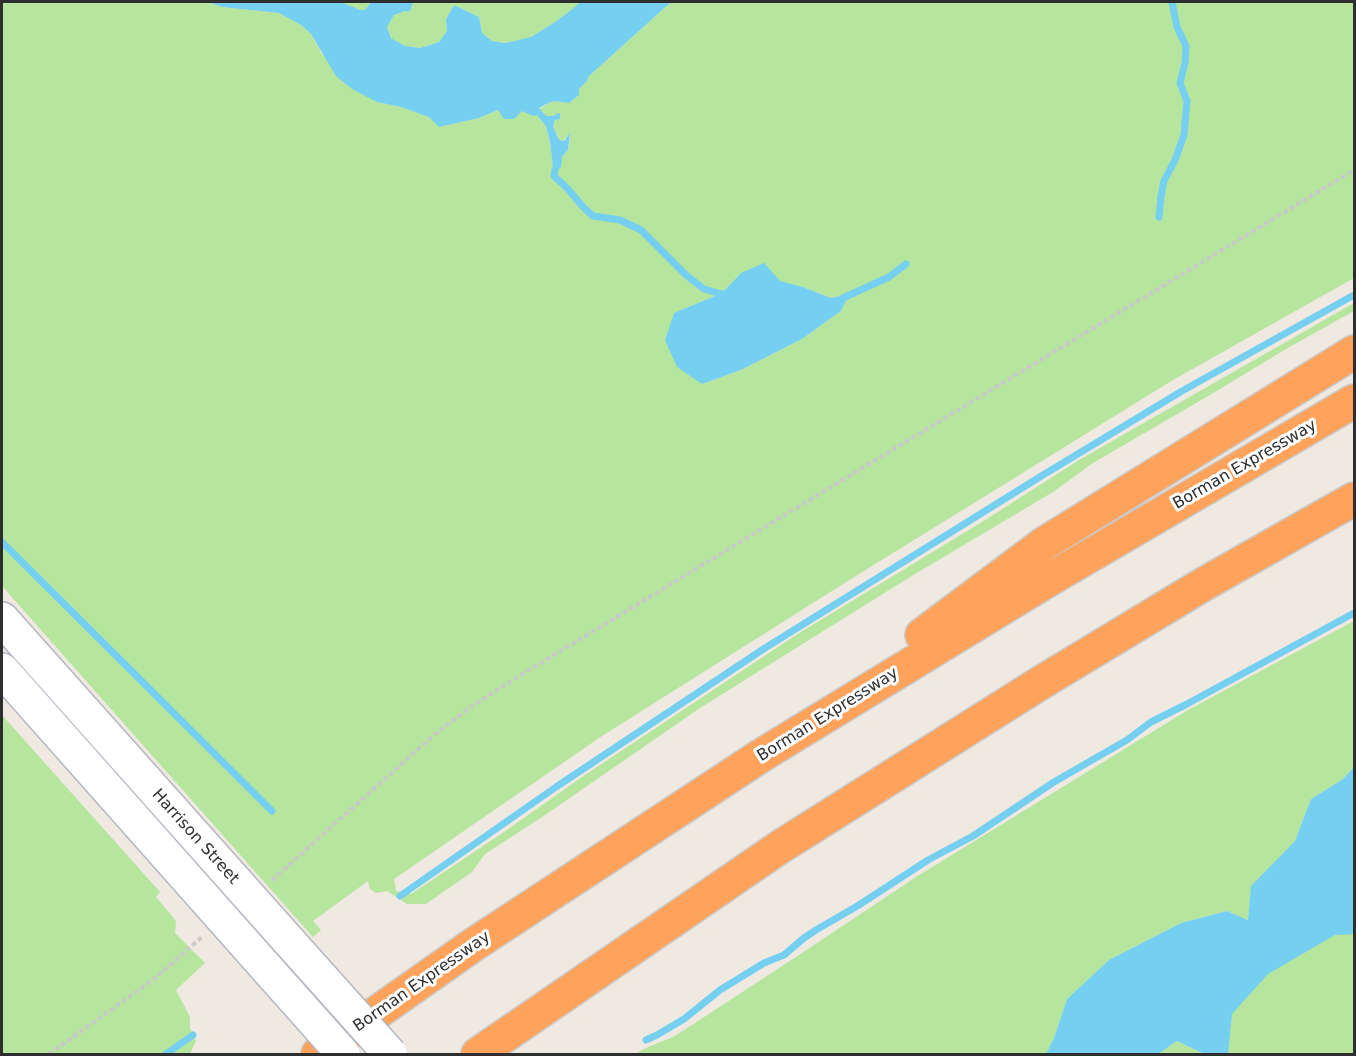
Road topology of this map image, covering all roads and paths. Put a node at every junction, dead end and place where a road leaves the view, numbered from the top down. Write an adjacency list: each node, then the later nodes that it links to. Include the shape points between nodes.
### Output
1 (1354, 170): 10 (path, via 492,693 435,735)
2 (1354, 352): 9 (highway, via 1045,543)
3 (1354, 401): 9 (highway, Borman Expressway, via 1050,579)
4 (1354, 499): 6 (highway)
5 (1354, 526): 6 (highway)
6 (1204, 584): 16 (highway, via 780,847)
7 (2, 619): 15 (street, Harrison Street, bridge)
8 (2, 670): 11 (street, Harrison Street)
9 (762, 755): 13 (highway, Borman Expressway, via 473,945)
10 (265, 887)
11 (222, 919): 12 (path, via 154,979); 14 (street, Harrison Street, bridge)
12 (50, 1054)
13 (318, 1054)
14 (343, 1054)
15 (390, 1054)
16 (478, 1054)

